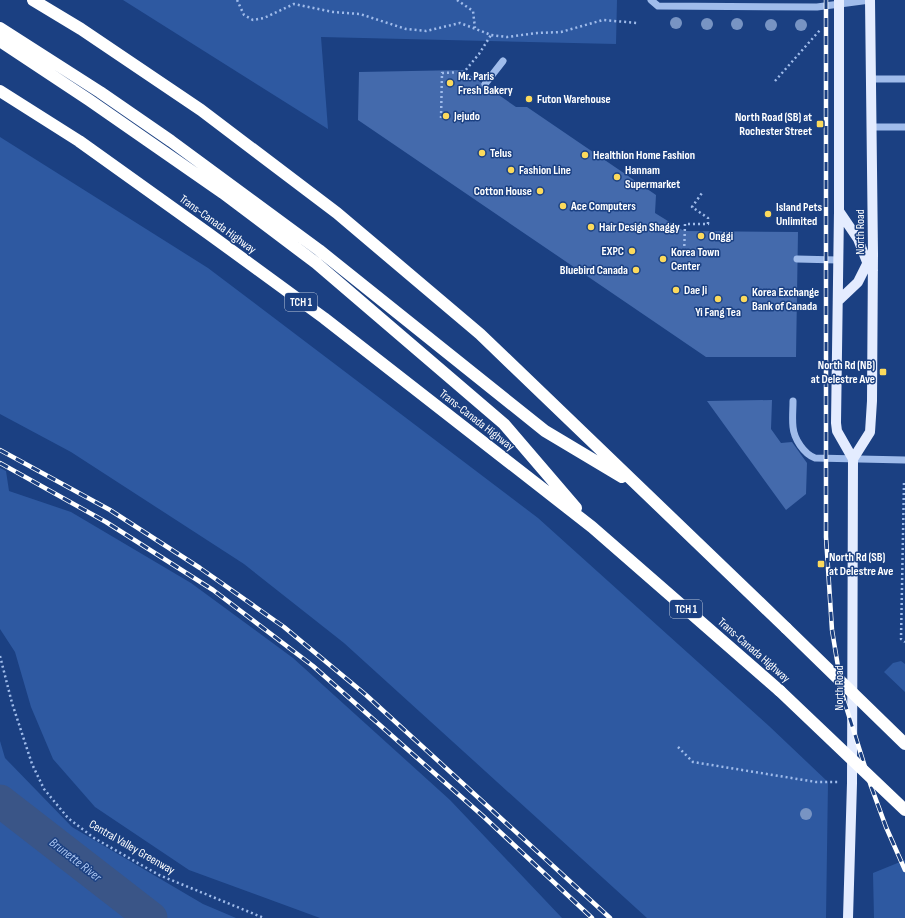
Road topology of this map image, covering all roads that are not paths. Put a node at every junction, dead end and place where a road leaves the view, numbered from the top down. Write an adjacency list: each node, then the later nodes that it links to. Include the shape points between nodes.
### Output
1 (33, 0): 23 (highway, via 201,110 337,213 480,334)
2 (651, 0): 5 (street, via 658,6)
3 (870, 0): 4 (street); 9 (main road, North Road)
4 (839, 2): 5 (street, via 817,7); 15 (main road, North Road)
5 (707, 3)
6 (0, 28): 23 (highway, via 171,141 306,240 545,432)
7 (0, 41): 24 (highway, via 223,193 316,263 504,424)
8 (502, 61): 11 (street)
9 (871, 79): 10 (street); 13 (main road, North Road)
10 (905, 79)
11 (485, 84)
12 (0, 91): 24 (highway, Trans-Canada Highway / TCH 1, via 79,141 324,318)
13 (872, 127): 14 (street); 18 (main road, North Road, via 873,253)
14 (905, 127)
15 (839, 211): 17 (main road, North Road); 18 (main road, via 858,239)
16 (798, 259): 17 (street)
17 (838, 260): 19 (main road, North Road)
18 (870, 266): 19 (main road); 21 (main road, North Road, via 870,432)
19 (838, 301): 21 (main road, North Road, via 836,423 837,431)
20 (793, 401): 21 (street, via 794,434 809,456)
21 (853, 459): 22 (street); 27 (main road, North Road, via 852,783)
22 (905, 460)
23 (641, 487): 25 (highway, bridge)
24 (592, 527): 26 (highway, Trans-Canada Highway / TCH 1, bridge, via 780,691)
25 (905, 744)
26 (905, 810)
27 (848, 918)

